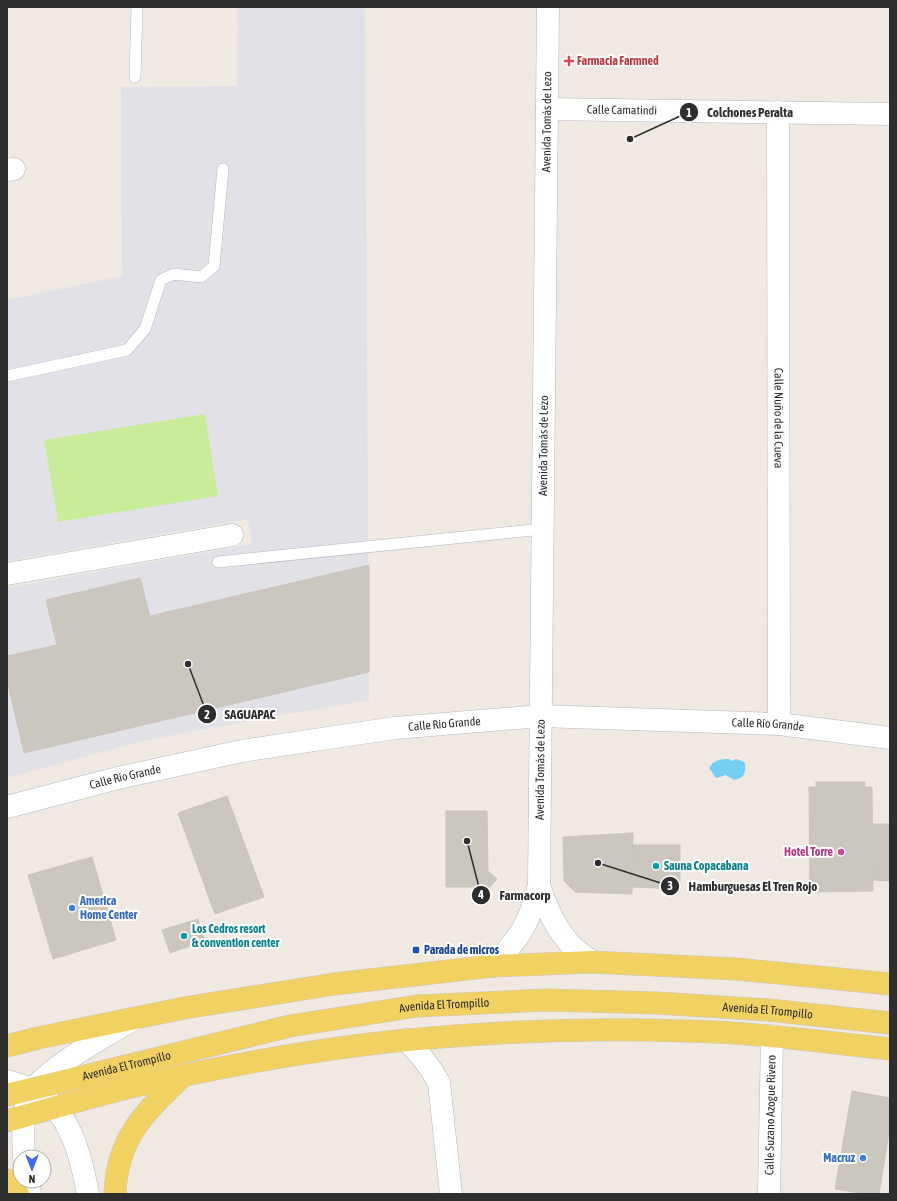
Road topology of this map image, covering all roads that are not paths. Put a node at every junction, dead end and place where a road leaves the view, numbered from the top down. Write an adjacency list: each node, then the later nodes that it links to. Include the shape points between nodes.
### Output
1 (136, 7): 3 (lane)
2 (548, 7): 4 (street, Avenida Tomás de Lezo)
3 (135, 77)
4 (547, 109): 5 (street, Calle Camatindi); 9 (street, Avenida Tomás de Lezo)
5 (778, 112): 6 (street, Calle Camatindi); 14 (street, Calle Nuño de la Cueva)
6 (890, 114)
7 (223, 169): 8 (lane, via 214,266 201,277 174,274 161,280 145,329 127,350)
8 (7, 376)
9 (543, 529): 11 (lane); 13 (street, Avenida Tomás de Lezo)
10 (232, 535): 12 (street)
11 (218, 562)
12 (7, 574)
13 (541, 716): 14 (street, Calle Río Grande); 16 (street, Calle Río Grande, via 395,728 242,751 118,778); 17 (street, Avenida Tomás de Lezo)
14 (779, 724): 15 (street, Calle Río Grande)
15 (890, 738)
16 (7, 807)
17 (539, 885): 18 (street, Avenida Tomás de Lezo, via 558,929 573,947); 19 (street, Avenida Tomás de Lezo, via 533,908 523,930 510,949)
18 (592, 962): 19 (main road); 20 (main road, via 736,969)
19 (493, 966): 21 (main road, via 334,984)
20 (890, 984)
21 (137, 1018): 26 (main road); 30 (street, via 70,1058)
22 (890, 1023): 25 (main road, Avenida El Trompillo, via 746,1008 545,1000 417,1006 290,1026)
23 (772, 1036): 24 (main road, Avenida El Trompillo, via 686,1030 599,1030 508,1032); 27 (main road, Avenida El Trompillo); 40 (street, Calle Suzano Azogue Rivero)
24 (406, 1040): 28 (main road, Avenida El Trompillo, via 271,1059); 39 (street, via 425,1059 439,1083)
25 (223, 1042): 28 (main road); 30 (main road, Avenida El Trompillo)
26 (7, 1046)
27 (890, 1050)
28 (184, 1075): 32 (main road, Avenida El Trompillo); 38 (main road, via 149,1108 129,1136 119,1162)
29 (7, 1082): 30 (street)
30 (32, 1089): 31 (main road, Avenida El Trompillo); 32 (street); 33 (street)
31 (7, 1095)
32 (55, 1108): 33 (main road, Avenida El Trompillo); 37 (street, via 78,1150)
33 (16, 1118): 34 (street, via 23,1133)
34 (24, 1149)
35 (7, 1180): 36 (main road)
36 (18, 1194)
37 (88, 1194)
38 (115, 1194)
39 (452, 1194)
40 (769, 1194)

